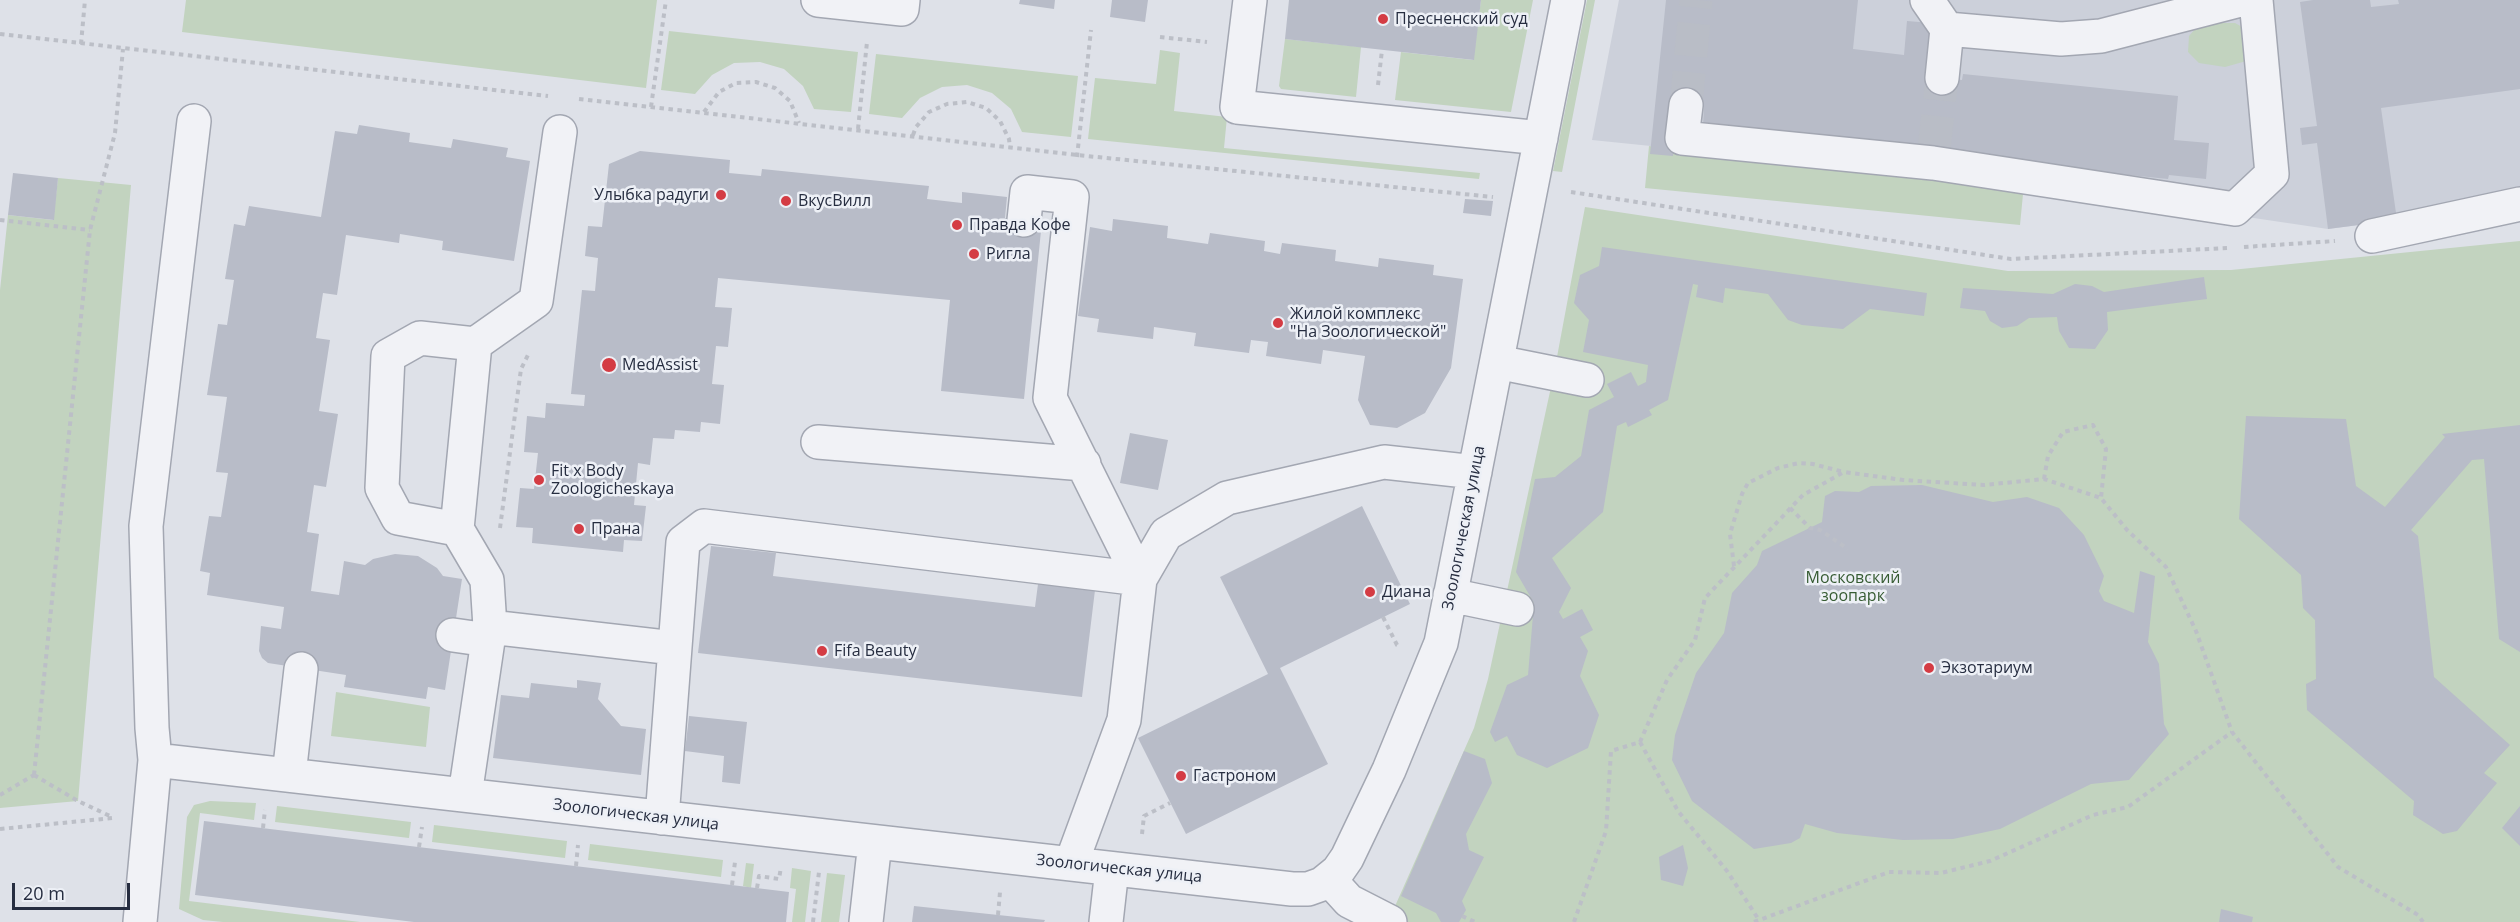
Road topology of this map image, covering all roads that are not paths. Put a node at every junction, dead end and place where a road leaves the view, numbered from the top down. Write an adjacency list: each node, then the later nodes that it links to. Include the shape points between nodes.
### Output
1 (818, 0): 7 (street)
2 (1250, 0): 13 (street, via 1237,107)
3 (1568, 0): 13 (street, Зоологическая улица)
4 (1927, 0): 8 (street)
5 (2240, 0): 8 (street, via 2102,36 2061,39)
6 (2256, 0): 10 (street, via 2272,174 2235,209 1934,156 1682,138)
7 (887, 3)
8 (1947, 28): 9 (street)
9 (1942, 78)
10 (1686, 105)
11 (194, 121): 31 (street, via 146,526)
12 (560, 132): 17 (street, via 536,301)
13 (1541, 138): 18 (street, Зоологическая улица)
14 (2520, 204): 16 (street)
15 (1024, 220): 21 (street, via 1027,192 1072,197 1050,398)
16 (2373, 236)
17 (475, 344): 23 (street); 23 (street, via 420,338 388,356 382,488 398,518)
18 (1497, 362): 19 (street); 22 (street, Зоологическая улица)
19 (1587, 380)
20 (818, 442): 21 (street)
21 (1084, 464): 24 (street)
22 (1475, 472): 24 (street, via 1384,462 1227,498 1166,534); 25 (street, Зоологическая улица)
23 (457, 529): 27 (street, via 488,580)
24 (1140, 579): 29 (street, via 704,526 683,542); 36 (street, via 1124,720)
25 (1450, 595): 26 (street); 38 (street, Зоологическая улица, via 1440,643 1389,770 1347,858)
26 (1517, 609)
27 (489, 633): 28 (street); 29 (street); 33 (street)
28 (453, 635)
29 (674, 648): 34 (street)
30 (301, 669): 32 (street)
31 (155, 760): 32 (street, Зоологическая улица); 39 (street)
32 (289, 775): 33 (street, Зоологическая улица)
33 (465, 795): 34 (street, Зоологическая улица)
34 (662, 818): 35 (street, Зоологическая улица)
35 (875, 842): 36 (street, Зоологическая улица); 40 (street)
36 (1071, 864): 37 (street, Зоологическая улица)
37 (1112, 869): 38 (street, Зоологическая улица, via 1308,889); 41 (street)
38 (1345, 901): 42 (street)
39 (140, 922)
40 (866, 922)
41 (1106, 922)
42 (1390, 922)

